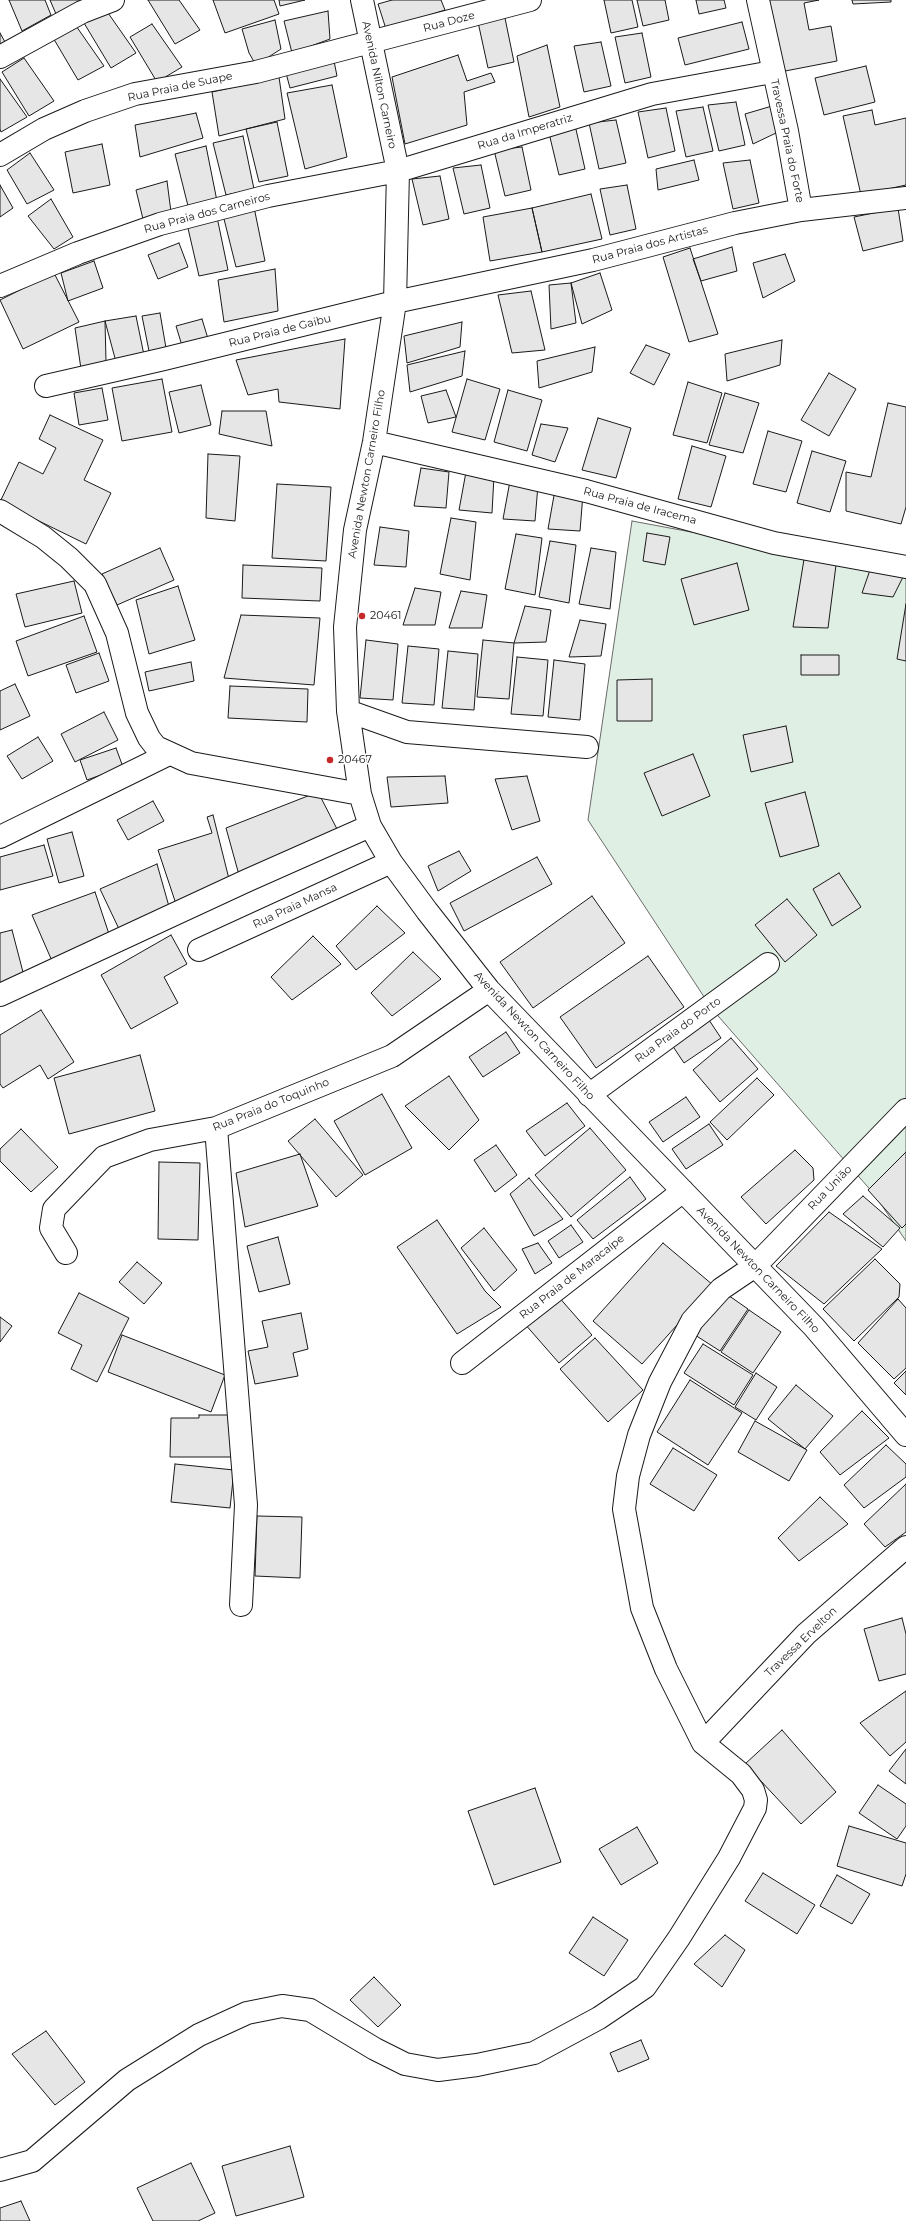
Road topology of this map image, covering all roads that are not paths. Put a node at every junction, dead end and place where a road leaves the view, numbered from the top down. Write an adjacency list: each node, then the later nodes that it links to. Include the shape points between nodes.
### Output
1 (113, 0): 6 (street, via 82,12)
2 (362, 0): 5 (street, Avenida Nilton Carneiro)
3 (530, 0): 5 (street, Rua Doze)
4 (758, 0): 7 (street, Travessa Praia do Forte)
5 (369, 43): 8 (street, Rua Praia de Suape, via 256,72 135,94 85,111 44,129); 9 (street, Avenida Nilton Carneiro)
6 (0, 57)
7 (772, 72): 9 (street, Rua da Imperatriz, via 652,94); 11 (street, Travessa Praia do Forte, via 787,131)
8 (0, 155)
9 (398, 171): 12 (street, Rua Praia dos Carneiros, via 268,196 160,224); 13 (street, Avenida Newton Carneiro Filho)
10 (906, 198): 11 (street, Rua Praia dos Artistas)
11 (801, 210): 13 (street, Rua Praia dos Artistas, via 735,223 593,260)
12 (0, 286)
13 (395, 302): 14 (street, Rua Praia de Gaibu); 15 (street, Avenida Newton Carneiro Filho)
14 (46, 386)
15 (374, 442): 17 (street, Rua Praia de Iracema, via 586,491 774,543); 18 (street, Avenida Newton Carneiro Filho, via 355,530 345,628)
16 (0, 511): 20 (street, via 69,558 95,584 117,634 137,712 156,746)
17 (906, 567)
18 (348, 711): 19 (street, via 407,732); 21 (street, Avenida Newton Carneiro Filho)
19 (587, 747)
20 (169, 754): 21 (street, via 191,763); 23 (street)
21 (360, 794): 22 (street, Avenida Newton Carneiro Filho)
22 (370, 826): 24 (street, Avenida Newton Carneiro Filho); 28 (street)
23 (0, 837)
24 (391, 862): 25 (street, Rua Praia Mansa); 27 (street, Avenida Newton Carneiro Filho)
25 (199, 950)
26 (768, 964): 29 (street, Rua Praia do Porto)
27 (489, 990): 29 (street, Avenida Newton Carneiro Filho); 31 (street, Rua Praia do Toquinho, via 392,1056)
28 (0, 995)
29 (589, 1095): 32 (street, Avenida Newton Carneiro Filho)
30 (906, 1110): 34 (street, Rua União)
31 (216, 1128): 33 (street, Rua Praia do Toquinho, via 150,1140 104,1156 54,1209 51,1228); 38 (street, via 246,1505)
32 (682, 1191): 34 (street, Avenida Newton Carneiro Filho); 35 (street, Rua Praia de Maracaípe)
33 (66, 1252)
34 (755, 1266): 36 (street, Avenida Newton Carneiro Filho, via 814,1327); 39 (street, Rua União, via 721,1289 692,1321 660,1382 639,1435 628,1476 624,1509 642,1608 666,1669)
35 (462, 1363)
36 (906, 1435)
37 (906, 1547): 39 (street, Travessa Ervelton, via 806,1634)
38 (241, 1605)
39 (703, 1743): 40 (street, via 741,1774 753,1790 755,1808 729,1858 645,1987 598,2018 534,2052 477,2065 438,2070 405,2064 310,2010 282,2006 247,2013 199,2035 127,2080 32,2161)
40 (0, 2170)

